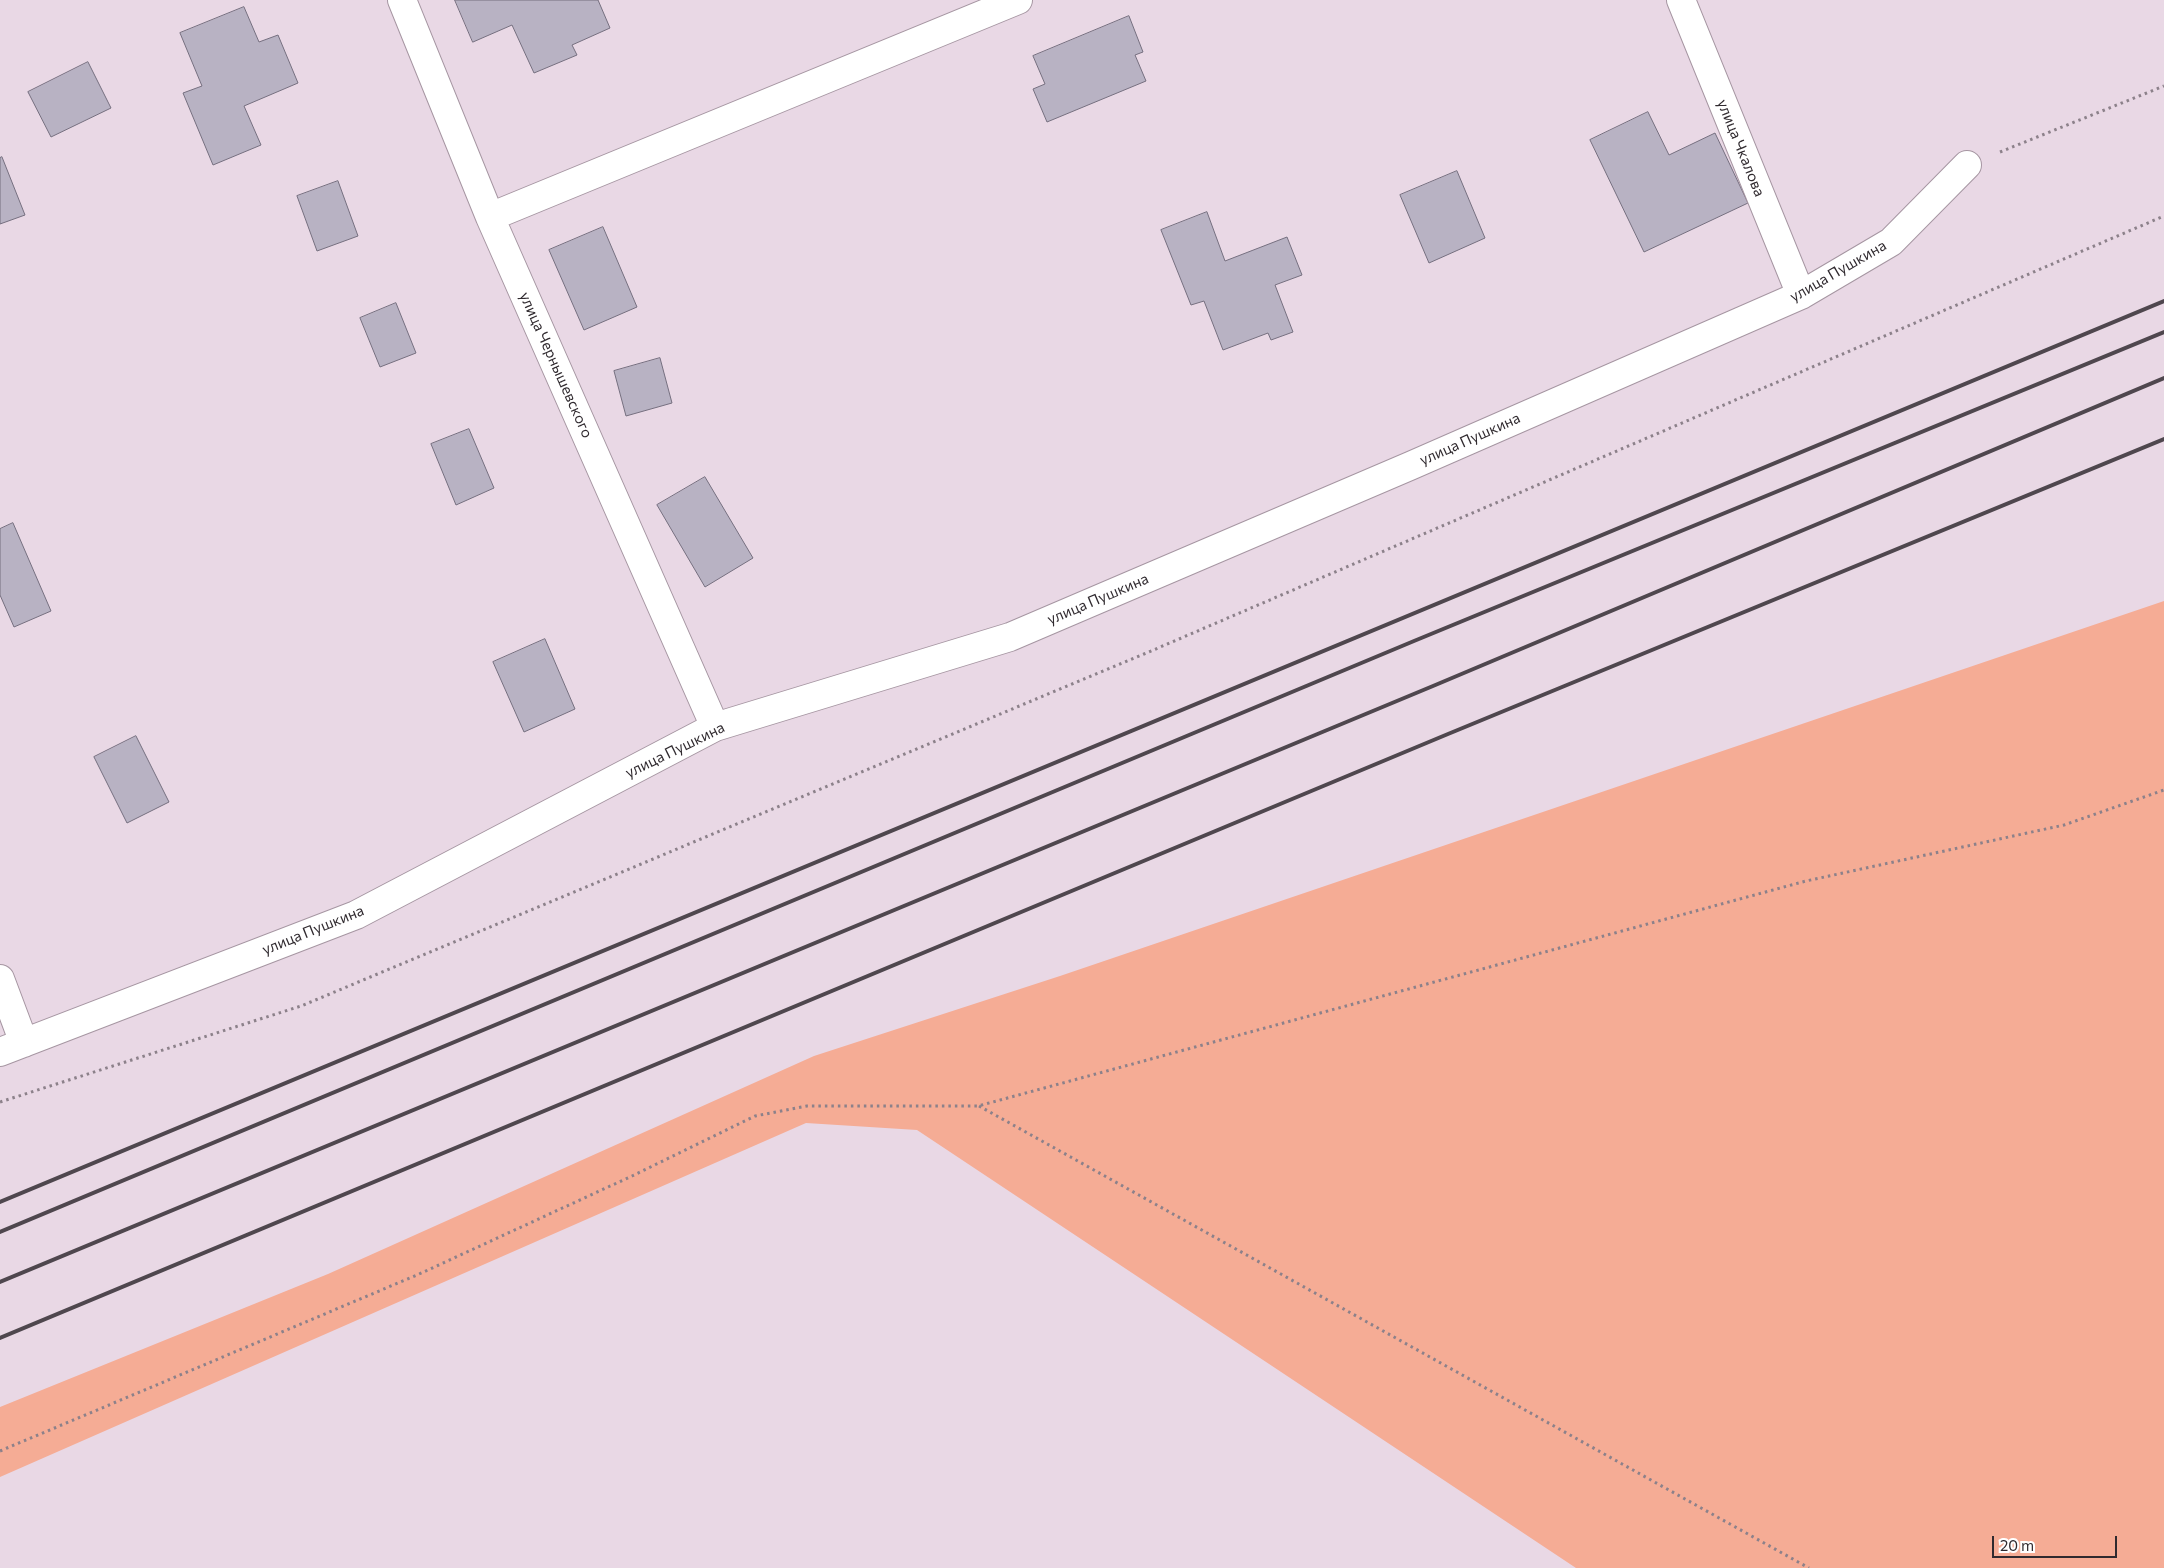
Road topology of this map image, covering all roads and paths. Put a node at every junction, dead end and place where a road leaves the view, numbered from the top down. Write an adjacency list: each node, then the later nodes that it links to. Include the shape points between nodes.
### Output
1 (402, 0): 6 (street, улица Чернышевского)
2 (1018, 0): 6 (street)
3 (1681, 0): 8 (street, улица Чкалова)
4 (2164, 86): 5 (path)
5 (1967, 165): 8 (street, улица Пушкина, via 1891,242)
6 (490, 216): 9 (street, улица Чернышевского)
7 (2164, 216): 13 (path, via 1144,654 301,1006)
8 (1801, 295): 9 (street, улица Пушкина, via 1010,637)
9 (715, 727): 12 (street, улица Пушкина, via 356,914)
10 (2164, 790): 14 (path, via 2064,825 1806,881)
11 (0, 979): 12 (street)
12 (12, 1048)
13 (0, 1102)
14 (978, 1106): 15 (path, via 807,1106 755,1116 417,1275); 16 (path)
15 (0, 1451)
16 (1809, 1568)

